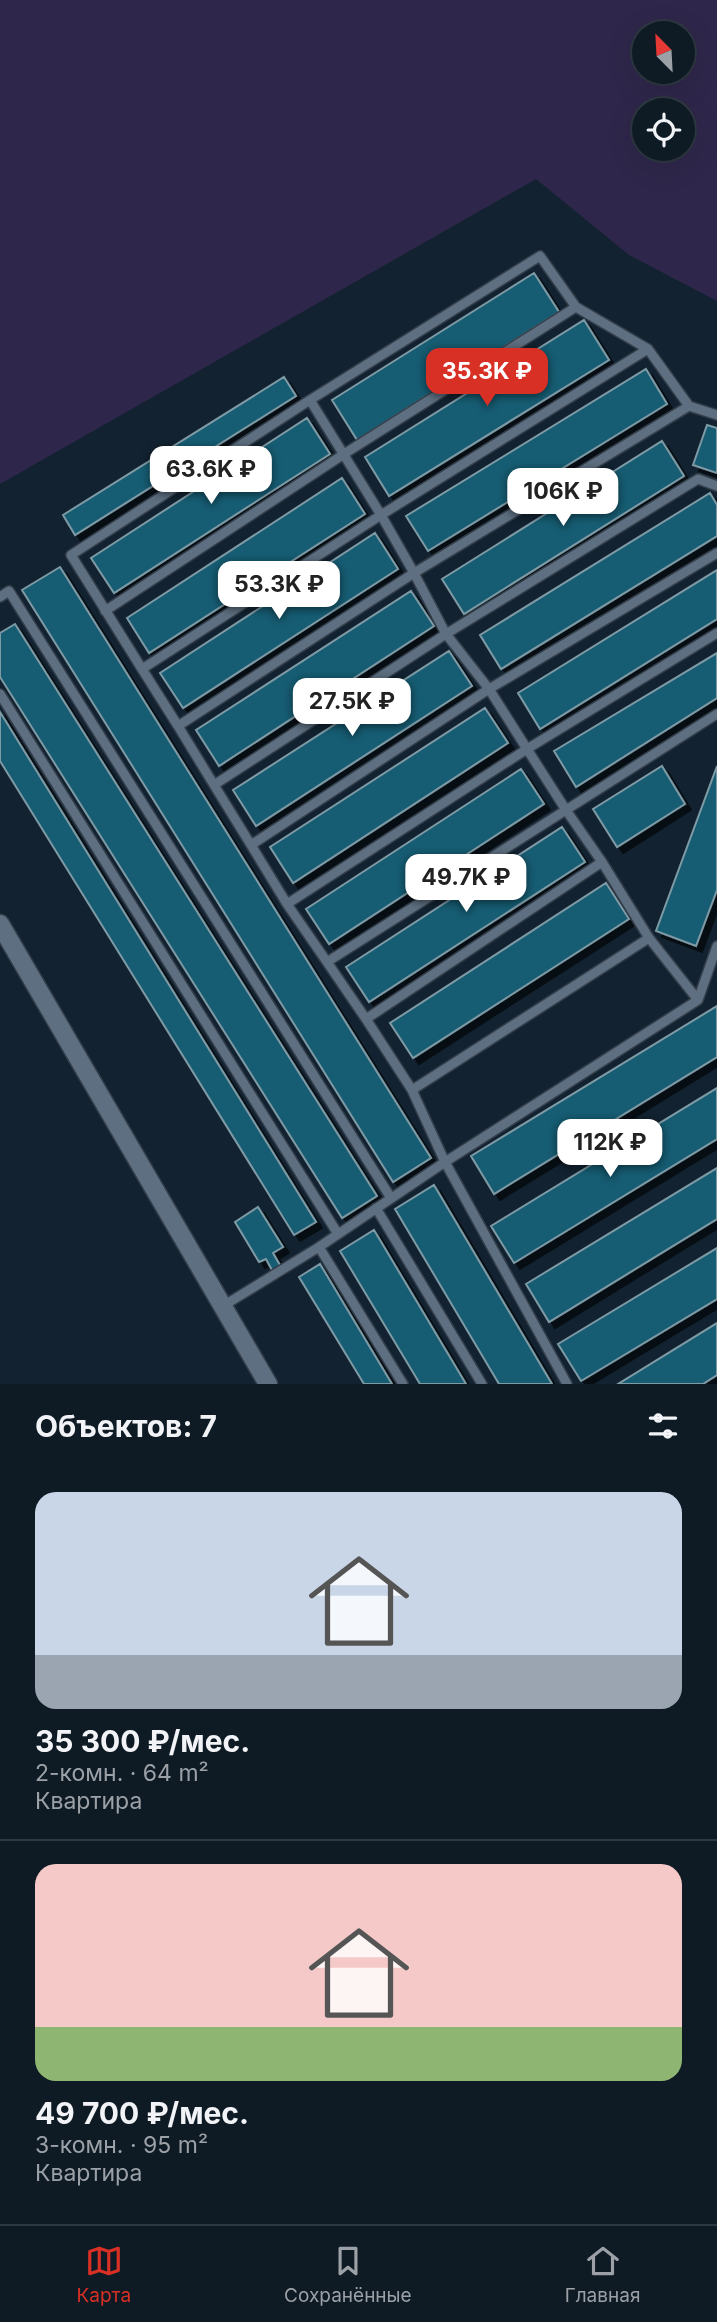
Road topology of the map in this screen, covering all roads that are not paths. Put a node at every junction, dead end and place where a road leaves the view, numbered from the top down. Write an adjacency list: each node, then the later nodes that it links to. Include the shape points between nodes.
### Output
1 (576, 307): 2 (lane); 3 (lane, via 540,256); 6 (lane)
2 (648, 349): 4 (lane); 8 (lane)
3 (310, 401): 6 (lane); 12 (lane, via 71,555)
4 (689, 406): 5 (lane); 10 (lane)
5 (717, 415)
6 (344, 454): 8 (lane); 12 (lane)
7 (717, 486): 14 (lane, via 698,479)
8 (381, 515): 10 (lane); 15 (lane)
9 (717, 553): 16 (lane)
10 (414, 573): 14 (lane); 19 (lane)
11 (0, 597): 34 (lane, via 9,591)
12 (105, 611): 15 (lane)
13 (717, 633): 20 (lane)
14 (446, 634): 16 (lane); 21 (lane)
15 (142, 669): 19 (lane)
16 (489, 689): 20 (lane); 23 (lane)
17 (0, 694): 36 (lane)
18 (717, 714): 22 (lane)
19 (178, 726): 21 (lane)
20 (527, 749): 22 (lane); 25 (lane)
21 (214, 785): 23 (lane)
22 (566, 810): 24 (lane); 29 (lane)
23 (251, 845): 25 (lane)
24 (602, 862): 27 (lane); 31 (lane)
25 (288, 904): 29 (lane)
26 (0, 924): 38 (street)
27 (649, 938): 30 (lane); 32 (lane)
28 (717, 946): 30 (lane)
29 (327, 961): 31 (lane)
30 (698, 1000): 33 (lane)
31 (366, 1019): 32 (lane)
32 (412, 1090): 33 (lane)
33 (445, 1162): 34 (lane); 42 (lane)
34 (391, 1198): 35 (lane)
35 (376, 1208): 36 (lane); 41 (lane)
36 (338, 1234): 37 (lane)
37 (319, 1247): 38 (lane); 40 (lane)
38 (223, 1307): 39 (street)
39 (268, 1384)
40 (403, 1384)
41 (482, 1384)
42 (567, 1384)

